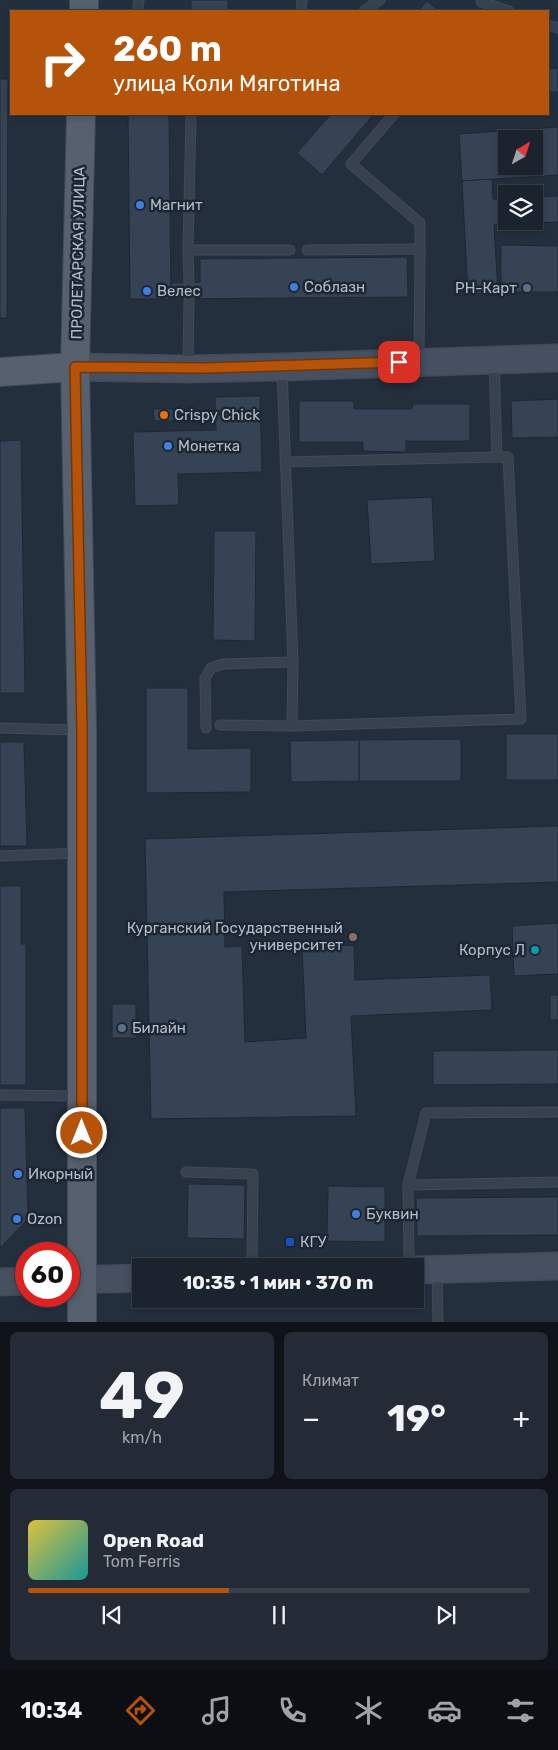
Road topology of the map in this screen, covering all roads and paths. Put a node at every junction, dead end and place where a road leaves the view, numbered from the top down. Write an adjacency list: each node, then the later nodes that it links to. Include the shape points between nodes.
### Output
1 (380, 0): 3 (lane)
2 (481, 0): 4 (lane)
3 (365, 10)
4 (506, 10)
5 (81, 115): 17 (main road, ПРОЛЕТАРСКАЯ УЛИЦА)
6 (191, 115): 9 (lane)
7 (393, 115): 8 (lane, via 351,164 420,223)
8 (420, 249): 11 (lane); 16 (lane)
9 (188, 250): 10 (lane); 12 (lane)
10 (290, 250)
11 (307, 250)
12 (189, 282)
13 (189, 298): 19 (lane)
14 (558, 358): 15 (street)
15 (494, 359): 16 (street); 21 (lane)
16 (419, 362): 18 (street)
17 (75, 367): 19 (street); 20 (main road); 28 (main road, ПРОЛЕТАРСКАЯ УЛИЦА)
18 (282, 367): 19 (street); 22 (lane)
19 (188, 369)
20 (0, 372)
21 (497, 457): 22 (lane); 25 (lane, via 508,457 521,720)
22 (285, 462): 23 (lane)
23 (293, 662): 25 (lane); 27 (lane, via 224,664 212,668 205,678)
24 (220, 725): 25 (lane)
25 (292, 726)
26 (0, 728): 28 (lane)
27 (206, 728)
28 (82, 730): 29 (main road, ПРОЛЕТАРСКАЯ УЛИЦА)
29 (82, 853): 30 (lane); 32 (main road, ПРОЛЕТАРСКАЯ УЛИЦА)
30 (0, 856)
31 (0, 1095): 32 (lane)
32 (82, 1096): 37 (main road, ПРОЛЕТАРСКАЯ УЛИЦА)
33 (558, 1112): 36 (lane, via 426,1113)
34 (186, 1172): 38 (lane, via 253,1174)
35 (558, 1182): 36 (lane)
36 (408, 1185): 39 (lane)
37 (76, 1242)
38 (252, 1258)
39 (409, 1258)
40 (558, 1266): 41 (street)
41 (426, 1270): 48 (lane)
42 (132, 1278): 43 (street)
43 (80, 1280)
44 (15, 1281): 45 (street)
45 (0, 1282)
46 (80, 1307): 47 (main road, ПРОЛЕТАРСКАЯ УЛИЦА)
47 (82, 1322)
48 (438, 1322)

